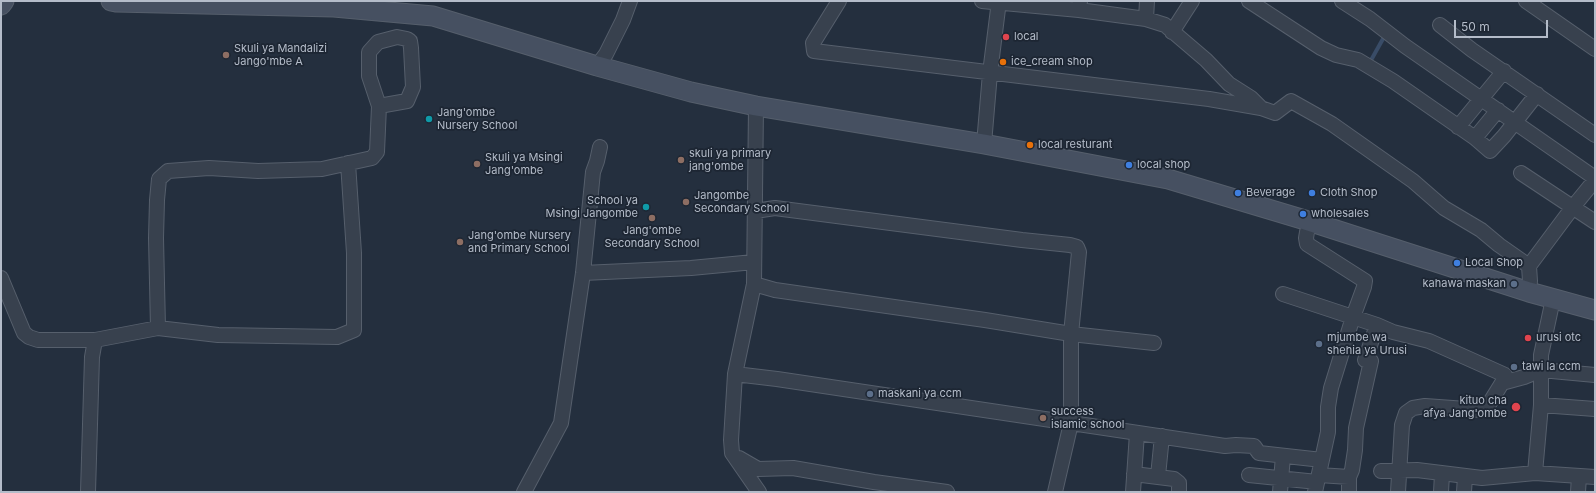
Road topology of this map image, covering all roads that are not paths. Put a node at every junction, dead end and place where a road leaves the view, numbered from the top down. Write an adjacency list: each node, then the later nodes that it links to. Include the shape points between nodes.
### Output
1 (4, 1): 12 (main road)
2 (111, 1): 18 (main road, via 334,7 433,16)
3 (630, 1): 18 (street, via 623,20)
4 (839, 1): 20 (street, via 813,43 814,51)
5 (982, 1): 11 (street)
6 (1148, 1): 14 (street)
7 (1192, 1): 16 (street)
8 (1249, 1): 28 (street, via 1321,48 1336,55 1358,60 1376,70)
9 (1342, 1): 22 (street)
10 (1526, 1): 17 (street)
11 (999, 2): 13 (street); 20 (street)
12 (1, 5)
13 (1080, 5): 14 (street)
14 (1146, 19): 16 (street, via 1165,25)
15 (1440, 25): 19 (street)
16 (1172, 32): 25 (street, via 1206,60 1229,84 1251,98)
17 (1595, 49)
18 (598, 66): 24 (main road, via 691,92)
19 (1504, 71): 21 (street); 22 (street)
20 (990, 73): 25 (street, via 1209,99); 31 (street)
21 (1537, 94): 27 (street); 29 (street)
22 (1481, 99): 26 (street); 28 (street)
23 (379, 106): 23 (street, via 369,76 369,52 378,42 397,37 407,39 411,48 413,87 407,101); 33 (street, via 377,152 372,158)
24 (756, 106): 31 (main road); 37 (street)
25 (1260, 108): 41 (street, via 1275,113 1291,101 1332,124 1413,181 1444,208 1481,230)
26 (1498, 110): 27 (street); 30 (street)
27 (1515, 122): 30 (street, via 1490,151); 35 (street)
28 (1458, 127): 30 (street)
29 (1595, 135)
30 (1475, 138)
31 (984, 144): 38 (main road, via 1168,178)
32 (600, 147): 42 (street, via 593,172)
33 (348, 163): 51 (street, via 322,169 258,171 209,168 168,171 159,179 156,200); 51 (street, via 354,254 354,330 337,337 218,335)
34 (1521, 173): 36 (street)
35 (1595, 179): 36 (street)
36 (1572, 207): 39 (street); 41 (street)
37 (755, 211): 40 (street); 52 (street, via 775,208 1070,244 1077,247 1079,252)
38 (1312, 222): 45 (main road); 49 (street, via 1307,232 1307,244 1365,281)
39 (1595, 222)
40 (754, 262): 42 (street); 44 (street)
41 (1529, 266): 45 (street)
42 (583, 273): 82 (street, via 561,423)
43 (1, 278): 53 (street, via 24,333 29,337 38,340)
44 (754, 284): 52 (street, via 775,290); 56 (street)
45 (1528, 292): 47 (main road)
46 (1284, 294): 49 (street)
47 (1553, 299): 48 (main road); 55 (street)
48 (1595, 310)
49 (1353, 317): 50 (street); 66 (street, via 1331,388 1328,432)
50 (1377, 325): 58 (street, via 1429,341 1505,375); 76 (street, via 1365,360 1371,361 1356,428)
51 (158, 328): 53 (street)
52 (1071, 334): 54 (street); 61 (street)
53 (95, 340): 81 (street, via 92,357)
54 (1154, 343)
55 (1541, 370): 57 (street); 58 (street); 59 (street)
56 (735, 374): 61 (street); 64 (street)
57 (1595, 375)
58 (1508, 381): 68 (street, via 1502,383 1489,404 1480,410 1425,406 1406,412 1402,426)
59 (1541, 405): 60 (street); 69 (street)
60 (1595, 409)
61 (1071, 423): 62 (street); 85 (street)
62 (1137, 433): 63 (street); 70 (street)
63 (1162, 436): 65 (street, via 1225,446 1254,446 1259,453); 73 (street)
64 (732, 453): 80 (street, via 758,469 793,468); 83 (street)
65 (1284, 456): 66 (street); 79 (street)
66 (1322, 460): 78 (street)
67 (1381, 471): 68 (street)
68 (1400, 471): 71 (street, via 1417,470); 89 (street)
69 (1535, 473): 74 (street, via 1482,478); 75 (street)
70 (1134, 474): 73 (street); 86 (street)
71 (1442, 474): 74 (street); 90 (street)
72 (1249, 475): 79 (street)
73 (1158, 476): 87 (street, via 1177,480 1180,485)
74 (1465, 476): 91 (street)
75 (1579, 476): 77 (street); 92 (street)
76 (1349, 477): 78 (street); 88 (street)
77 (1595, 477)
78 (1317, 483): 79 (street)
79 (1281, 485)
80 (867, 486): 84 (street)
81 (88, 492)
82 (524, 492)
83 (759, 492)
84 (948, 492)
85 (1055, 492)
86 (1132, 492)
87 (1179, 492)
88 (1349, 492)
89 (1398, 492)
90 (1441, 492)
91 (1464, 492)
92 (1578, 492)

